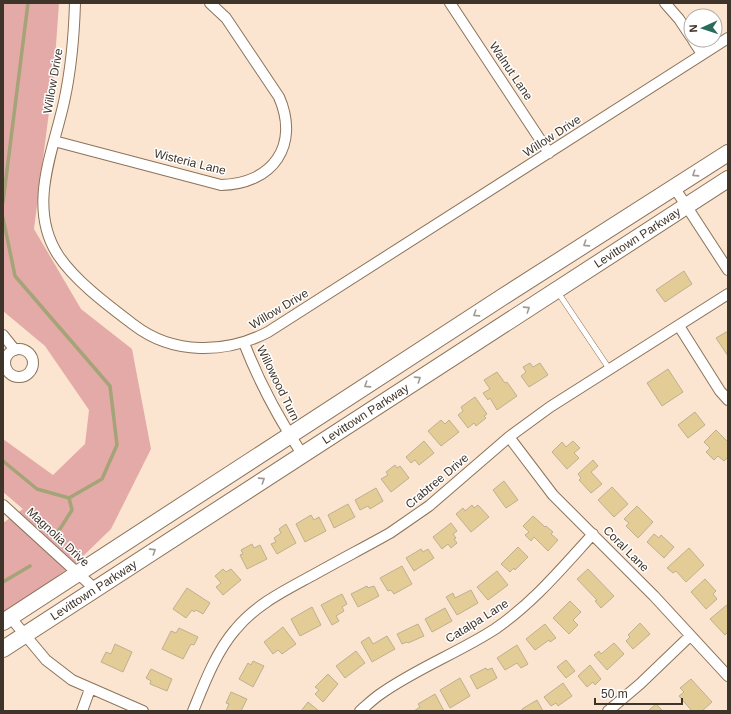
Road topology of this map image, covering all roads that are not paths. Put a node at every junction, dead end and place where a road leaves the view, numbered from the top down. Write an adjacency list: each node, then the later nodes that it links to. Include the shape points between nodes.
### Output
1 (75, 3): 9 (street, Willow Drive, via 72,62)
2 (210, 3): 9 (street, Wisteria Lane, via 226,18 285,110 285,142 274,162 264,172 244,183 221,185)
3 (450, 3): 10 (street, Walnut Lane)
4 (665, 3): 5 (street)
5 (683, 25)
6 (728, 38): 8 (street, Willow Drive)
7 (698, 48): 8 (street)
8 (702, 54): 10 (street, Willow Drive)
9 (54, 141): 20 (street, Willow Drive, via 45,178 43,209 57,254 66,266 120,314 139,329 157,338 176,345 196,348)
10 (549, 153): 20 (street, Willow Drive, via 268,332)
11 (728, 153): 13 (main road, Levittown Parkway, one-way to 13)
12 (728, 179): 14 (main road, Levittown Parkway)
13 (674, 188): 14 (street); 24 (main road, Levittown Parkway, one-way to 24)
14 (686, 206): 15 (street); 16 (main road, Levittown Parkway)
15 (728, 270)
16 (556, 290): 22 (lane); 26 (main road, Levittown Parkway, one-way to 16)
17 (728, 294): 18 (street, Crabtree Drive)
18 (679, 326): 22 (street, Crabtree Drive); 23 (street)
19 (3, 335): 21 (street)
20 (244, 343): 24 (street, Willowood Turn, via 254,368)
21 (15, 350)
22 (610, 370): 25 (street, Crabtree Drive, via 550,407)
23 (728, 400)
24 (290, 435): 26 (street, Willowood Turn); 29 (main road, Levittown Parkway)
25 (509, 437): 28 (street, Coral Lane, via 553,494); 39 (street, Crabtree Drive, via 407,522 254,610 227,641)
26 (302, 454): 30 (main road, Levittown Parkway, one-way to 26)
27 (3, 505): 29 (street, Magnolia Drive)
28 (593, 534): 33 (street, Coral Lane); 40 (street, Catalpa Lane, via 535,598 522,608 483,636 392,686)
29 (78, 574): 30 (street, Magnolia Drive); 31 (main road, Levittown Parkway)
30 (95, 589): 32 (main road, Levittown Parkway)
31 (7, 620): 32 (street)
32 (25, 634): 34 (main road, Levittown Parkway); 36 (street, via 46,660 72,680)
33 (690, 636): 35 (street, Coral Lane); 41 (street)
34 (3, 649)
35 (728, 676)
36 (90, 689): 37 (street); 38 (street)
37 (82, 711)
38 (142, 711)
39 (193, 711)
40 (360, 711)
41 (608, 711)

